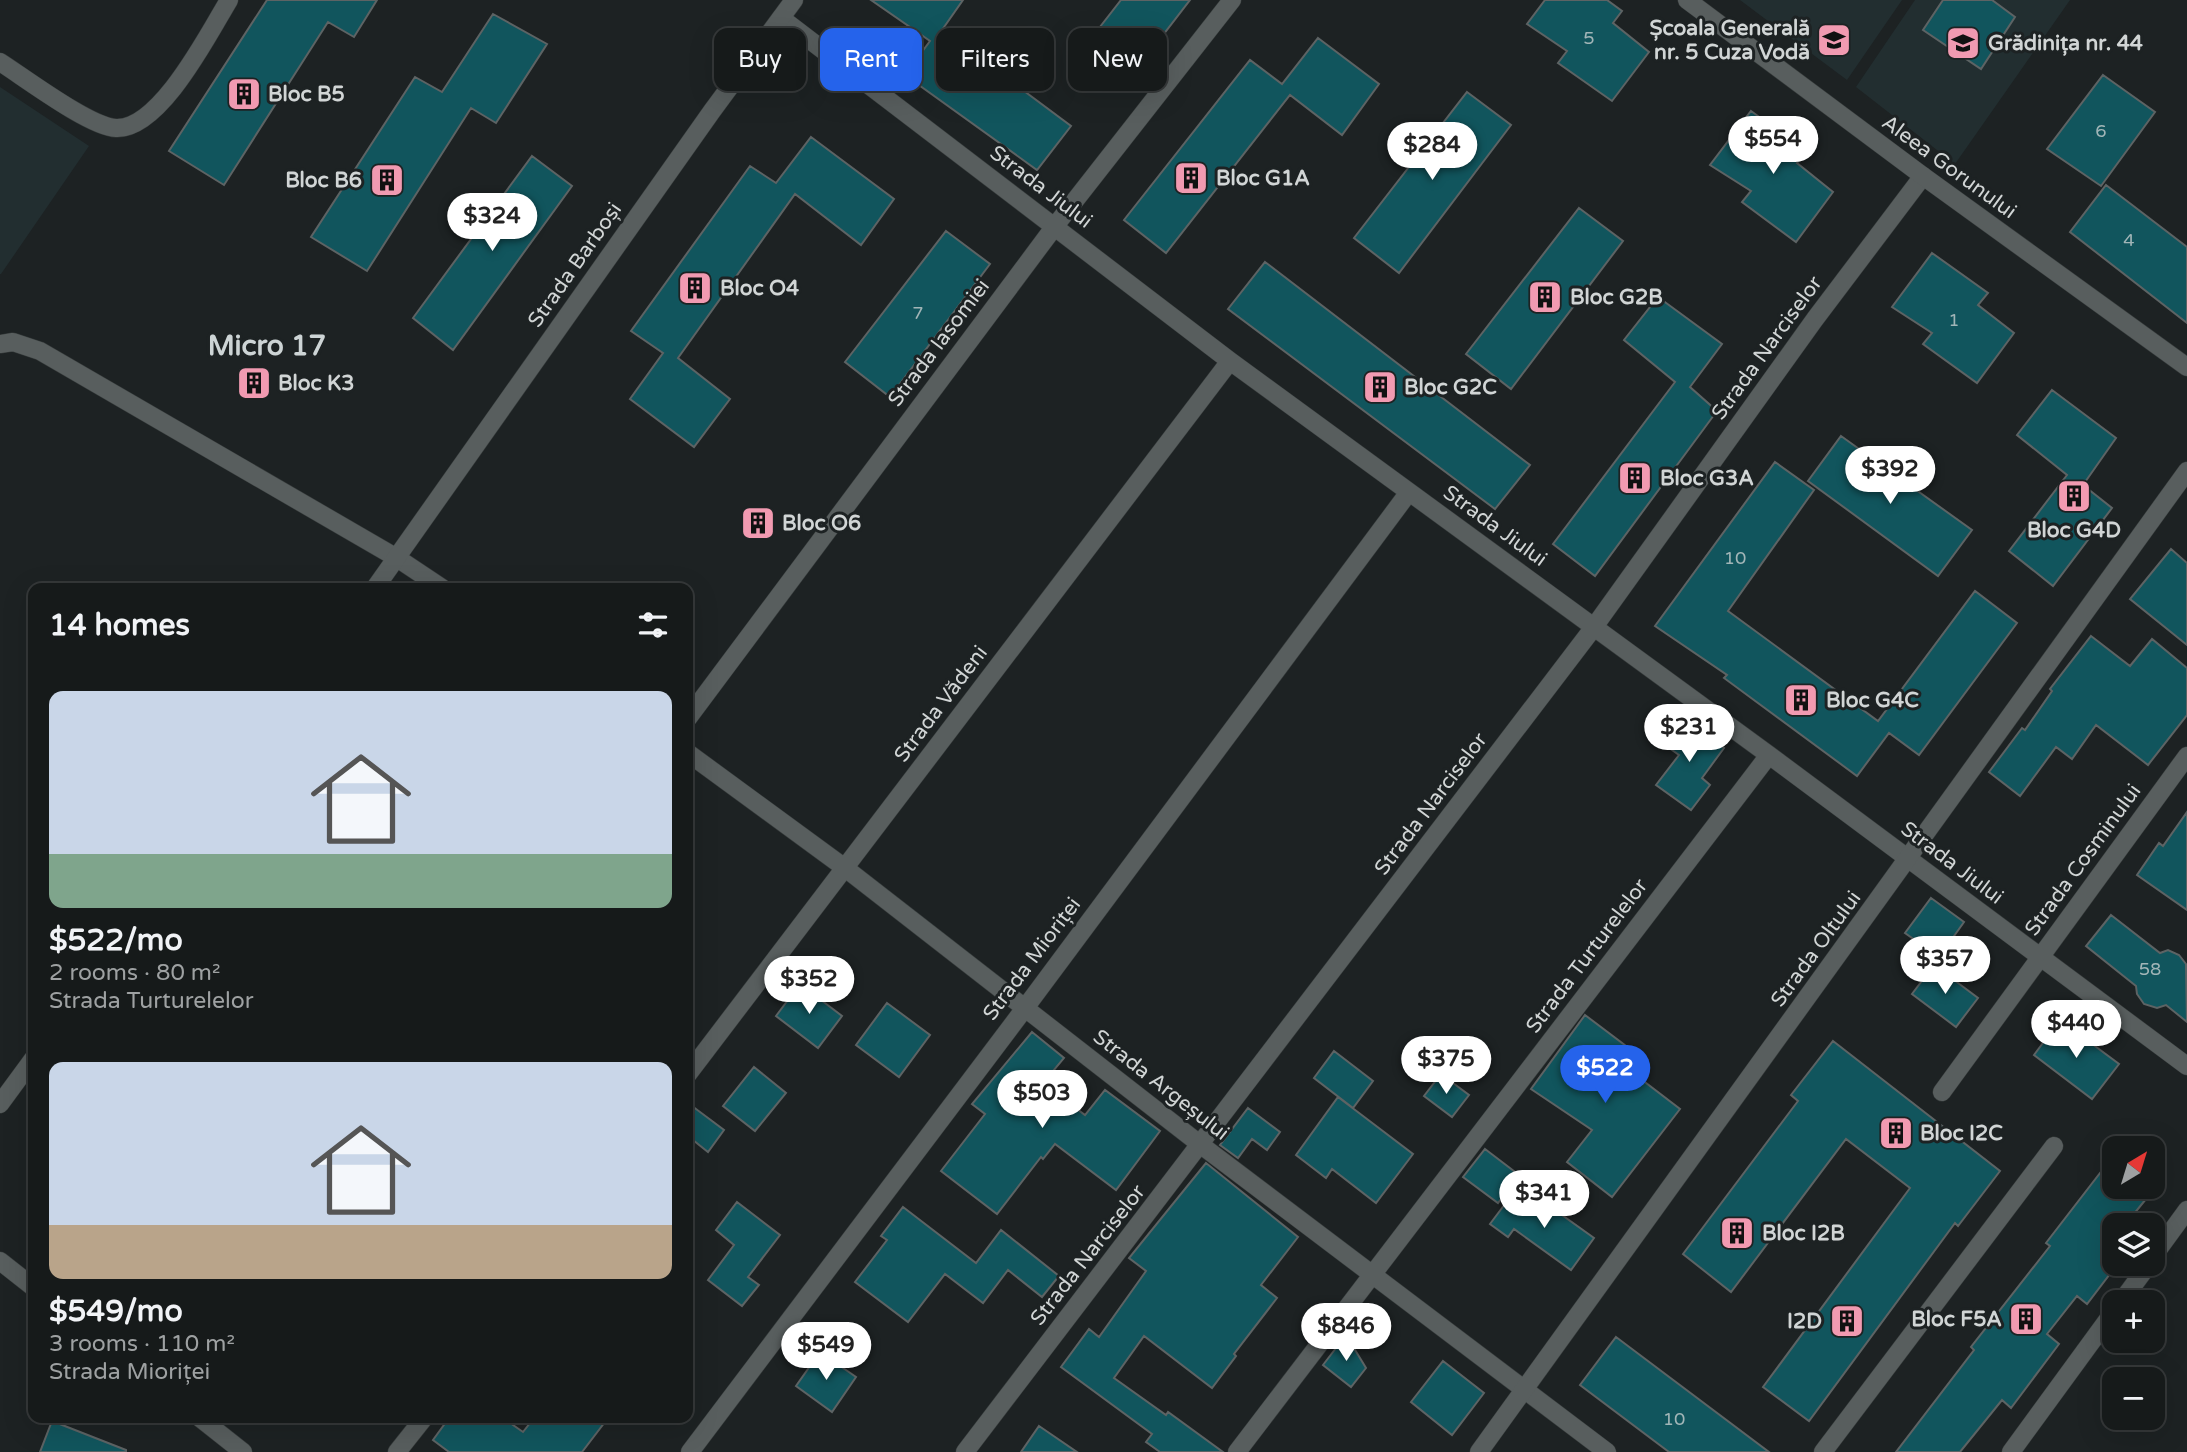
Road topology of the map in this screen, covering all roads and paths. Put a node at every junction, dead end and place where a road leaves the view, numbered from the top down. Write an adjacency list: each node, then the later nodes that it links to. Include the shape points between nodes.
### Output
1 (229, 0): 6 (street, via 176,85 155,110 136,123 117,128 82,114)
2 (794, 0): 5 (street, Strada Barboși)
3 (1232, 0): 8 (street, Strada Iasomiei)
4 (1687, 0): 7 (street, Aleea Gorunului)
5 (780, 18): 8 (street, Strada Jiului); 14 (street, Strada Barboși)
6 (0, 62)
7 (1923, 176): 11 (street, Aleea Gorunului); 17 (street, Strada Narciselor)
8 (1055, 226): 10 (street, Strada Jiului); 18 (street, Strada Iasomiei)
9 (0, 344): 14 (street, via 13,342 40,351)
10 (1230, 360): 13 (street, Strada Jiului); 23 (street, Strada Vădeni)
11 (2187, 367)
12 (2187, 471): 22 (street, Strada Oltului)
13 (1409, 492): 17 (street, Strada Jiului); 25 (street, Strada Mioriței)
14 (397, 558): 15 (street, Strada Barboși); 16 (street)
15 (379, 583)
16 (434, 583)
17 (1594, 627): 19 (street, Strada Jiului); 31 (street, Strada Narciselor)
18 (693, 711)
19 (1769, 755): 22 (street, Strada Jiului); 36 (street, Strada Turturelelor)
20 (2187, 756): 24 (street, Strada Cosminului)
21 (693, 757): 23 (street, Strada Argeșului)
22 (1909, 859): 24 (street, Strada Jiului); 39 (street, Strada Oltului)
23 (845, 869): 25 (street, Strada Argeșului); 28 (street, Strada Vădeni)
24 (2039, 957): 27 (street, Strada Jiului); 29 (street, Strada Cosminului)
25 (1025, 1008): 31 (street, Strada Argeșului); 44 (street, Strada Mioriței)
26 (28, 1066): 30 (street)
27 (2187, 1066)
28 (693, 1067)
29 (1942, 1092)
30 (0, 1104)
31 (1201, 1145): 36 (street, Strada Argeșului); 45 (street, Strada Narciselor)
32 (2054, 1146): 49 (street)
33 (2187, 1210): 34 (street)
34 (2165, 1240)
35 (0, 1261): 37 (street)
36 (1373, 1275): 39 (street, Strada Argeșului); 46 (street, Strada Turturelelor)
37 (28, 1283)
38 (2102, 1327): 50 (street)
39 (1525, 1389): 47 (street, Strada Oltului); 48 (street, Strada Argeșului)
40 (206, 1423): 42 (street)
41 (420, 1423): 43 (street)
42 (243, 1452)
43 (397, 1452)
44 (690, 1452)
45 (965, 1452)
46 (1237, 1452)
47 (1479, 1452)
48 (1607, 1452)
49 (1824, 1452)
50 (2011, 1452)

